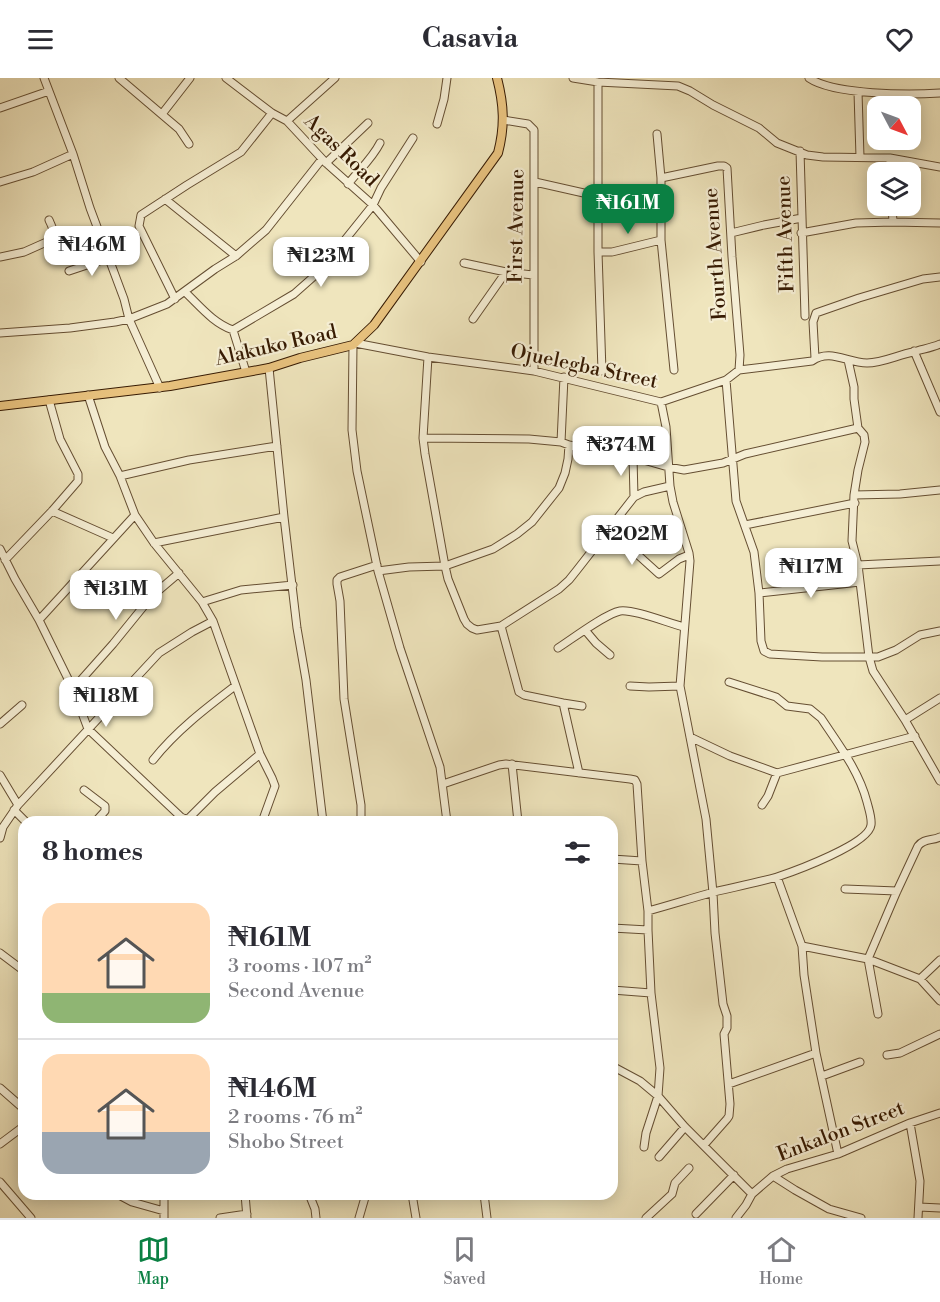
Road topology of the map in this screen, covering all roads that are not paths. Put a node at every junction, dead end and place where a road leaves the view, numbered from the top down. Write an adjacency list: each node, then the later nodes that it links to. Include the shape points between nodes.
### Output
1 (44, 78): 13 (street)
2 (119, 78): 18 (street)
3 (190, 78): 18 (street)
4 (226, 78): 17 (street, Agas Road)
5 (335, 78): 20 (street)
6 (447, 78): 22 (street)
7 (497, 78): 19 (main road, Alakuko Road)
8 (573, 78): 11 (street)
9 (668, 78): 12 (street)
10 (809, 78): 14 (street)
11 (598, 82): 12 (street); 38 (street)
12 (663, 85): 27 (street, via 690,91 759,128 777,143)
13 (49, 91): 16 (street); 28 (street)
14 (858, 92): 15 (street); 29 (street)
15 (940, 93)
16 (0, 108)
17 (272, 113): 20 (street, Agas Road); 39 (street, via 241,152)
18 (162, 114): 26 (street)
19 (503, 120): 36 (street, First Avenue, via 528,124 534,130); 53 (main road, Alakuko Road, via 498,153)
20 (287, 122): 31 (street, Agas Road)
21 (368, 123): 31 (street)
22 (437, 124)
23 (657, 134): 34 (street)
24 (412, 138): 40 (street)
25 (380, 143): 37 (street)
26 (189, 144)
27 (800, 151): 29 (street, via 823,157); 42 (street, Fifth Avenue)
28 (73, 154): 35 (street); 52 (street)
29 (860, 157): 30 (street)
30 (890, 158): 32 (street); 33 (street)
31 (324, 161): 37 (street, Agas Road); 50 (street, via 273,222)
32 (890, 162)
33 (940, 167)
34 (661, 178): 46 (street, Fourth Avenue, via 724,165); 48 (street)
35 (0, 182)
36 (535, 182): 38 (street); 57 (street, First Avenue)
37 (348, 184): 40 (street, Agas Road)
38 (597, 196): 49 (street)
39 (165, 199): 50 (street); 60 (street, via 144,212 138,226)
40 (373, 205): 53 (street, Agas Road); 64 (street, via 310,281)
41 (892, 216): 44 (street)
42 (802, 218): 46 (street); 47 (street, Fifth Avenue)
43 (49, 220): 51 (street, via 54,232 51,240)
44 (892, 222): 45 (street); 47 (street, via 856,223)
45 (940, 224)
46 (731, 233): 74 (street, Fourth Avenue)
47 (801, 233): 61 (street, Fifth Avenue)
48 (661, 240): 49 (street); 73 (street)
49 (598, 252): 76 (street)
50 (236, 256): 59 (street)
51 (0, 257)
52 (108, 258): 55 (street); 62 (street)
53 (421, 262): 66 (main road, Alakuko Road, via 374,325)
54 (464, 263): 56 (street)
55 (69, 271)
56 (506, 272): 57 (street); 63 (street)
57 (533, 275): 75 (street, First Avenue)
58 (940, 277): 70 (street, via 870,294 816,313)
59 (185, 292): 60 (street); 64 (street, via 213,320)
60 (175, 299): 62 (street)
61 (804, 316)
62 (129, 319): 65 (street); 80 (street)
63 (473, 319)
64 (233, 330): 77 (street)
65 (0, 333)
66 (354, 344): 69 (street, Ojuelegba Street); 72 (main road, Alakuko Road); 111 (street, via 353,438)
67 (940, 344): 68 (street, Ojuelegba Street)
68 (914, 351): 71 (street, Ojuelegba Street, via 877,362); 85 (street)
69 (428, 357): 75 (street, Ojuelegba Street); 87 (street)
70 (815, 358): 71 (street, Ojuelegba Street, via 828,354); 74 (street, Ojuelegba Street)
71 (848, 360): 86 (street)
72 (269, 369): 77 (main road, Alakuko Road); 89 (street)
73 (674, 370)
74 (740, 370): 79 (street, Ojuelegba Street)
75 (534, 371): 78 (street, Ojuelegba Street)
76 (602, 371)
77 (246, 372): 80 (main road, Alakuko Road)
78 (564, 377): 83 (street, Ojuelegba Street); 88 (street)
79 (726, 380): 83 (street, Ojuelegba Street); 91 (street)
80 (160, 388): 81 (main road, Alakuko Road)
81 (88, 395): 82 (main road, Alakuko Road); 93 (street, via 105,447)
82 (49, 400): 84 (main road, Alakuko Road); 98 (street, via 60,439 78,474 77,483)
83 (661, 402): 92 (street)
84 (0, 406)
85 (940, 412)
86 (858, 428): 91 (street); 97 (street, via 865,442)
87 (423, 438): 88 (street, via 529,439); 110 (street)
88 (565, 444): 90 (street); 110 (street, via 568,459 559,488 532,522 493,549)
89 (277, 446): 93 (street); 100 (street)
90 (633, 457): 92 (street); 96 (street)
91 (733, 458): 92 (street, via 684,470); 101 (street, via 736,501)
92 (668, 467): 94 (street)
93 (120, 476): 99 (street)
94 (670, 486): 96 (street); 106 (street)
95 (940, 490): 97 (street)
96 (634, 497): 119 (street, via 569,580)
97 (854, 499): 101 (street); 109 (street, via 852,541)
98 (52, 511): 102 (street); 107 (street)
99 (135, 515): 102 (street); 104 (street)
100 (284, 517): 104 (street); 114 (street)
101 (745, 525): 115 (street, via 754,552)
102 (112, 538): 117 (street)
103 (640, 541): 106 (street, via 638,555 659,574)
104 (154, 543): 112 (street)
105 (0, 549): 107 (street)
106 (689, 555): 120 (street)
107 (5, 560): 117 (street)
108 (940, 561): 109 (street)
109 (858, 565): 113 (street)
110 (445, 566): 111 (street); 119 (street, via 467,624 477,630)
111 (378, 568): 148 (street); 158 (street, via 337,580 344,699)
112 (179, 573): 116 (street); 130 (street, via 152,596)
113 (860, 582): 115 (street); 125 (street)
114 (293, 585): 116 (street, via 241,590); 157 (street)
115 (759, 593): 125 (street, via 761,641 766,653)
116 (202, 602): 118 (street)
117 (39, 620): 130 (street)
118 (213, 621): 127 (street); 137 (street, via 159,653)
119 (501, 626): 132 (street, via 519,692)
120 (684, 627): 121 (street, via 620,611); 129 (street)
121 (585, 630): 123 (street); 124 (street)
122 (940, 631): 125 (street, via 920,636 896,651)
123 (558, 648)
124 (610, 655)
125 (869, 657): 135 (street, via 873,671)
126 (729, 682): 141 (street, via 776,697 787,706 810,709 821,718)
127 (235, 686): 140 (street); 142 (street, via 184,727)
128 (630, 686): 129 (street)
129 (680, 686): 139 (street)
130 (73, 689): 137 (street)
131 (940, 698): 135 (street)
132 (563, 704): 134 (street); 144 (street)
133 (22, 705): 136 (street)
134 (582, 706)
135 (905, 720): 138 (street)
136 (0, 724)
137 (88, 729): 151 (street); 154 (street)
138 (915, 736): 141 (street); 147 (street)
139 (690, 737): 145 (street); 168 (street, via 706,819)
140 (260, 754): 155 (street); 156 (street, via 275,786)
141 (845, 755): 145 (street); 165 (street, via 863,786 871,816 869,831 846,849)
142 (153, 760)
143 (512, 764): 144 (street); 148 (street); 160 (street)
144 (579, 773): 164 (street, via 635,780)
145 (777, 773): 150 (street)
146 (0, 775): 151 (street)
147 (940, 781)
148 (442, 784): 159 (street)
149 (84, 790): 153 (street, via 105,806)
150 (762, 805)
151 (16, 807): 152 (street); 162 (street)
152 (22, 816)
153 (100, 816)
154 (181, 816)
155 (191, 816)
156 (264, 816)
157 (322, 816)
158 (361, 816)
159 (446, 816)
160 (517, 816)
161 (940, 837): 167 (street, via 921,843)
162 (0, 838)
163 (618, 859): 164 (street)
164 (642, 861): 169 (street)
165 (777, 877): 168 (street); 172 (street)
166 (844, 889): 167 (street)
167 (897, 891): 174 (street)
168 (713, 892): 169 (street); 188 (street, via 727,1016 724,1034)
169 (648, 911): 171 (street)
170 (618, 928): 171 (street)
171 (648, 930): 179 (street)
172 (802, 946): 174 (street); 183 (street)
173 (0, 953): 176 (street)
174 (868, 959): 177 (street); 181 (street)
175 (940, 960): 177 (street)
176 (18, 966)
177 (920, 979): 180 (street)
178 (618, 990): 179 (street)
179 (651, 993): 190 (street, via 660,1068)
180 (940, 1001)
181 (879, 1014)
182 (940, 1034): 184 (street, via 900,1053)
183 (816, 1053): 187 (street); 188 (street)
184 (887, 1054)
185 (860, 1062): 187 (street)
186 (618, 1069): 190 (street)
187 (822, 1076): 199 (street)
188 (729, 1084): 197 (street, via 729,1116)
189 (0, 1088): 191 (street)
190 (658, 1096): 194 (street); 198 (street)
191 (18, 1104)
192 (940, 1113): 193 (street, Enkalon Street)
193 (910, 1123): 199 (street, Enkalon Street); 212 (street, via 920,1181)
194 (685, 1127): 197 (street); 200 (street)
195 (18, 1130): 196 (street)
196 (0, 1144)
197 (704, 1145): 202 (street)
198 (644, 1147)
199 (838, 1154): 203 (street, Enkalon Street)
200 (659, 1157)
201 (689, 1168): 223 (street, via 675,1183 672,1194)
202 (734, 1175): 205 (street); 214 (street)
203 (773, 1176): 205 (street, Enkalon Street); 225 (street, via 829,1209)
204 (0, 1182): 217 (street)
205 (752, 1194): 224 (street, Enkalon Street)
206 (128, 1200): 215 (street)
207 (246, 1200): 216 (street)
208 (311, 1200): 219 (street)
209 (364, 1200): 220 (street)
210 (413, 1200): 221 (street)
211 (485, 1200): 222 (street)
212 (919, 1207): 213 (street); 226 (street)
213 (940, 1209)
214 (696, 1214)
215 (164, 1215)
216 (247, 1216): 218 (street)
217 (30, 1217)
218 (220, 1218)
219 (316, 1218)
220 (359, 1218)
221 (416, 1218)
222 (487, 1218)
223 (646, 1218)
224 (736, 1218)
225 (861, 1218)
226 (918, 1218)

